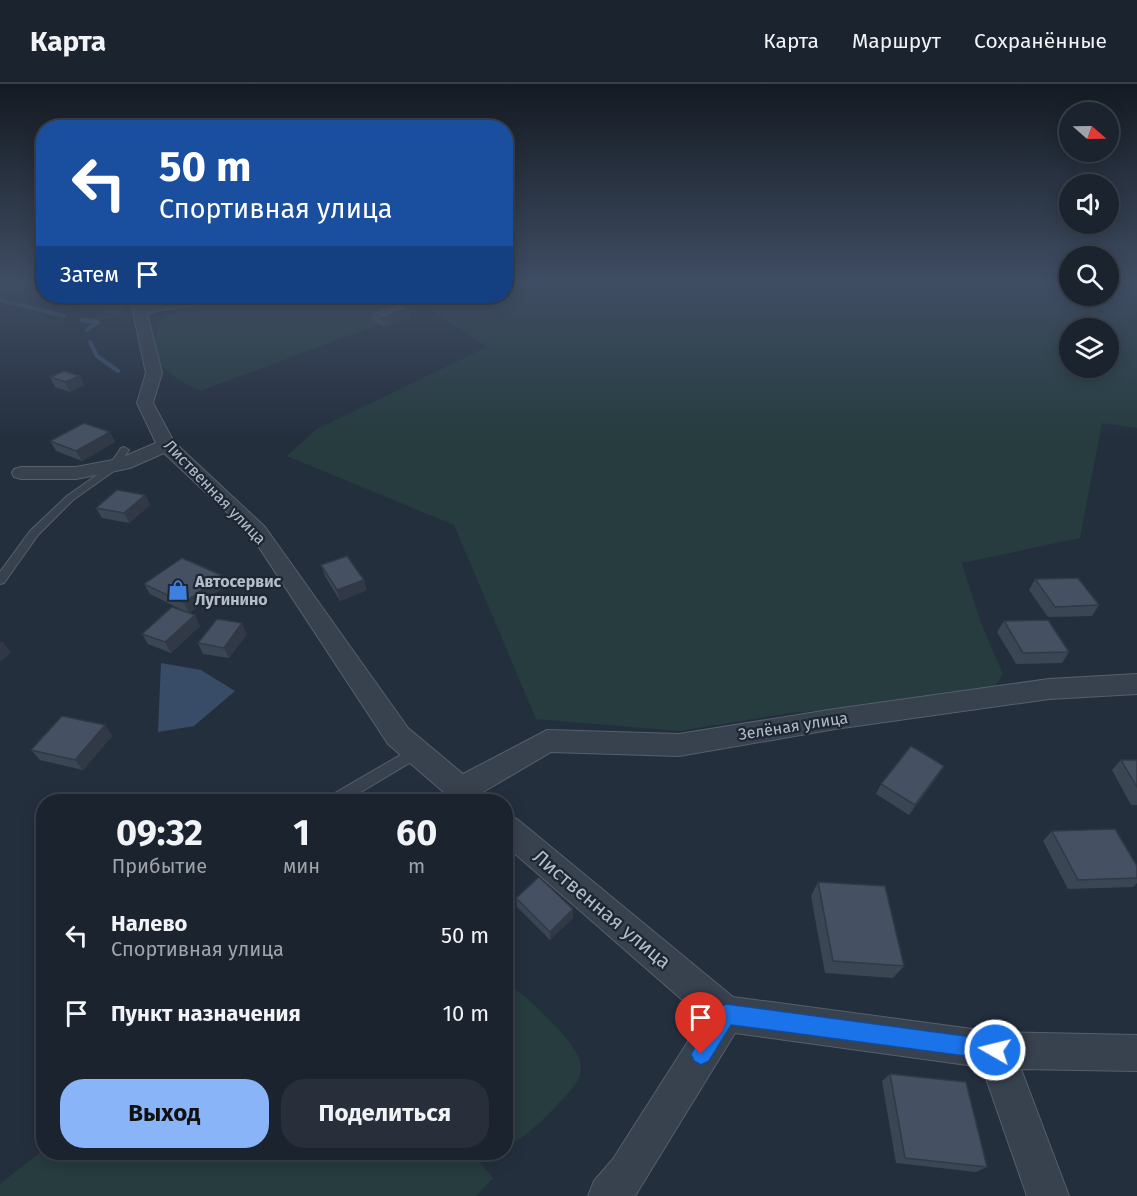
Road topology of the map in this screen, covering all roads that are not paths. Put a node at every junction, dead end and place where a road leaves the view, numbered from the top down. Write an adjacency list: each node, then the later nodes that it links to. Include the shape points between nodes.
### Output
1 (147, 335): 2 (street, Лиственная улица, via 154,373 145,403)
2 (166, 445): 4 (street); 8 (street, Лиственная улица, via 258,531 398,736)
3 (124, 450): 4 (lane)
4 (113, 466): 5 (street, via 76,473); 6 (lane, via 70,498 34,533)
5 (21, 473)
6 (0, 579)
7 (1137, 684): 11 (street, Зелёная улица, via 1038,691 679,745 547,741)
8 (416, 752): 9 (lane); 10 (street, Лиственная улица, via 439,765)
9 (345, 794)
10 (467, 794)
11 (469, 794)
12 (513, 834): 13 (street, Лиственная улица)
13 (726, 1014): 14 (street); 16 (street)
14 (995, 1050): 15 (street); 17 (street)
15 (1137, 1053)
16 (609, 1196)
17 (1048, 1196)

